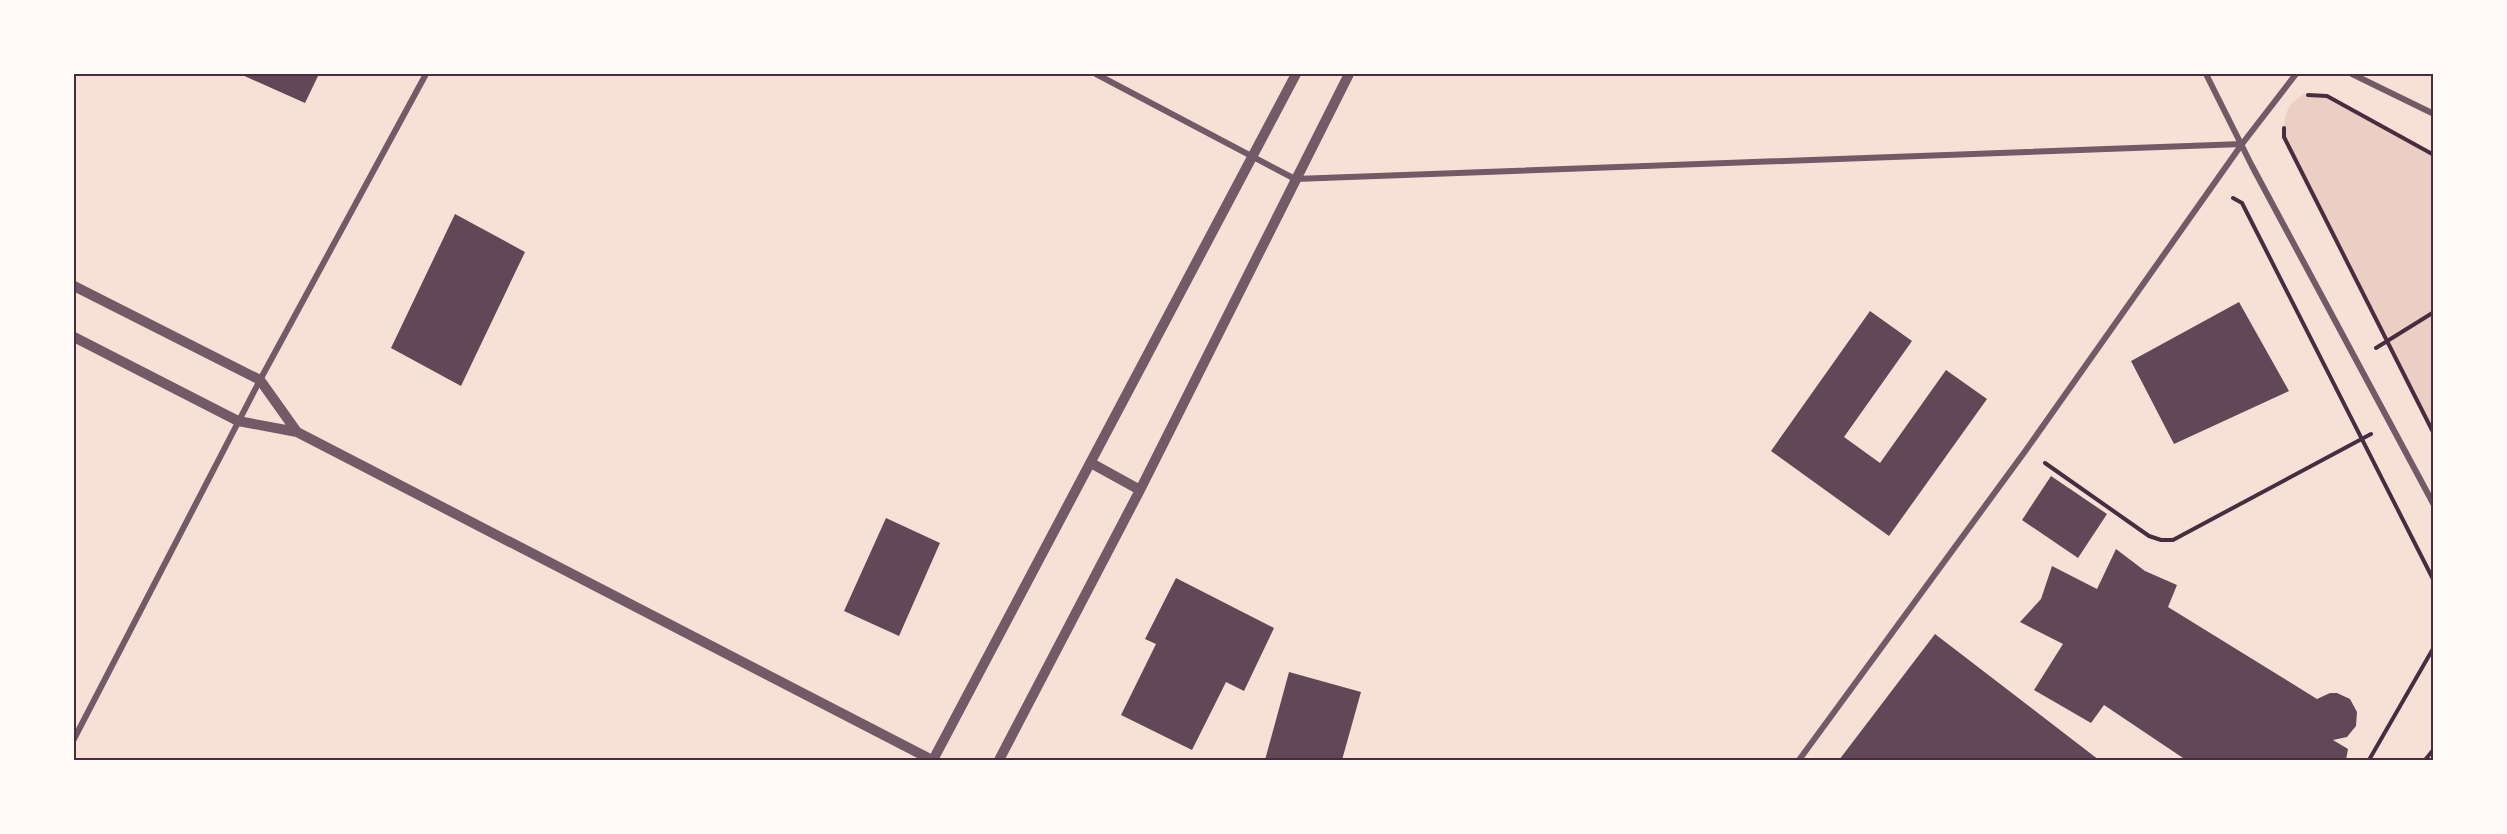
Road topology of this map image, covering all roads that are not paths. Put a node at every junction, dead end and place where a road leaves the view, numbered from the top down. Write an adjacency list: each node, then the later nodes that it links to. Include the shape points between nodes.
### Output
1 (426, 74): 14 (street)
2 (1096, 74): 10 (street)
3 (1296, 74): 10 (street)
4 (1348, 74): 11 (street)
5 (2206, 74): 9 (street)
6 (2296, 74): 9 (street)
7 (2352, 74): 8 (street)
8 (2433, 114)
9 (2242, 144): 11 (street); 19 (street); 23 (street, via 2026,450)
10 (1253, 157): 11 (street); 17 (street)
11 (1295, 179): 18 (street)
12 (74, 286): 14 (street)
13 (74, 338): 15 (street)
14 (260, 380): 15 (street); 16 (street)
15 (238, 421): 16 (street); 20 (street)
16 (297, 432): 21 (street)
17 (1091, 463): 18 (street); 21 (street)
18 (1140, 490): 22 (street)
19 (2433, 505)
20 (74, 739)
21 (932, 760)
22 (999, 760)
23 (1799, 760)

